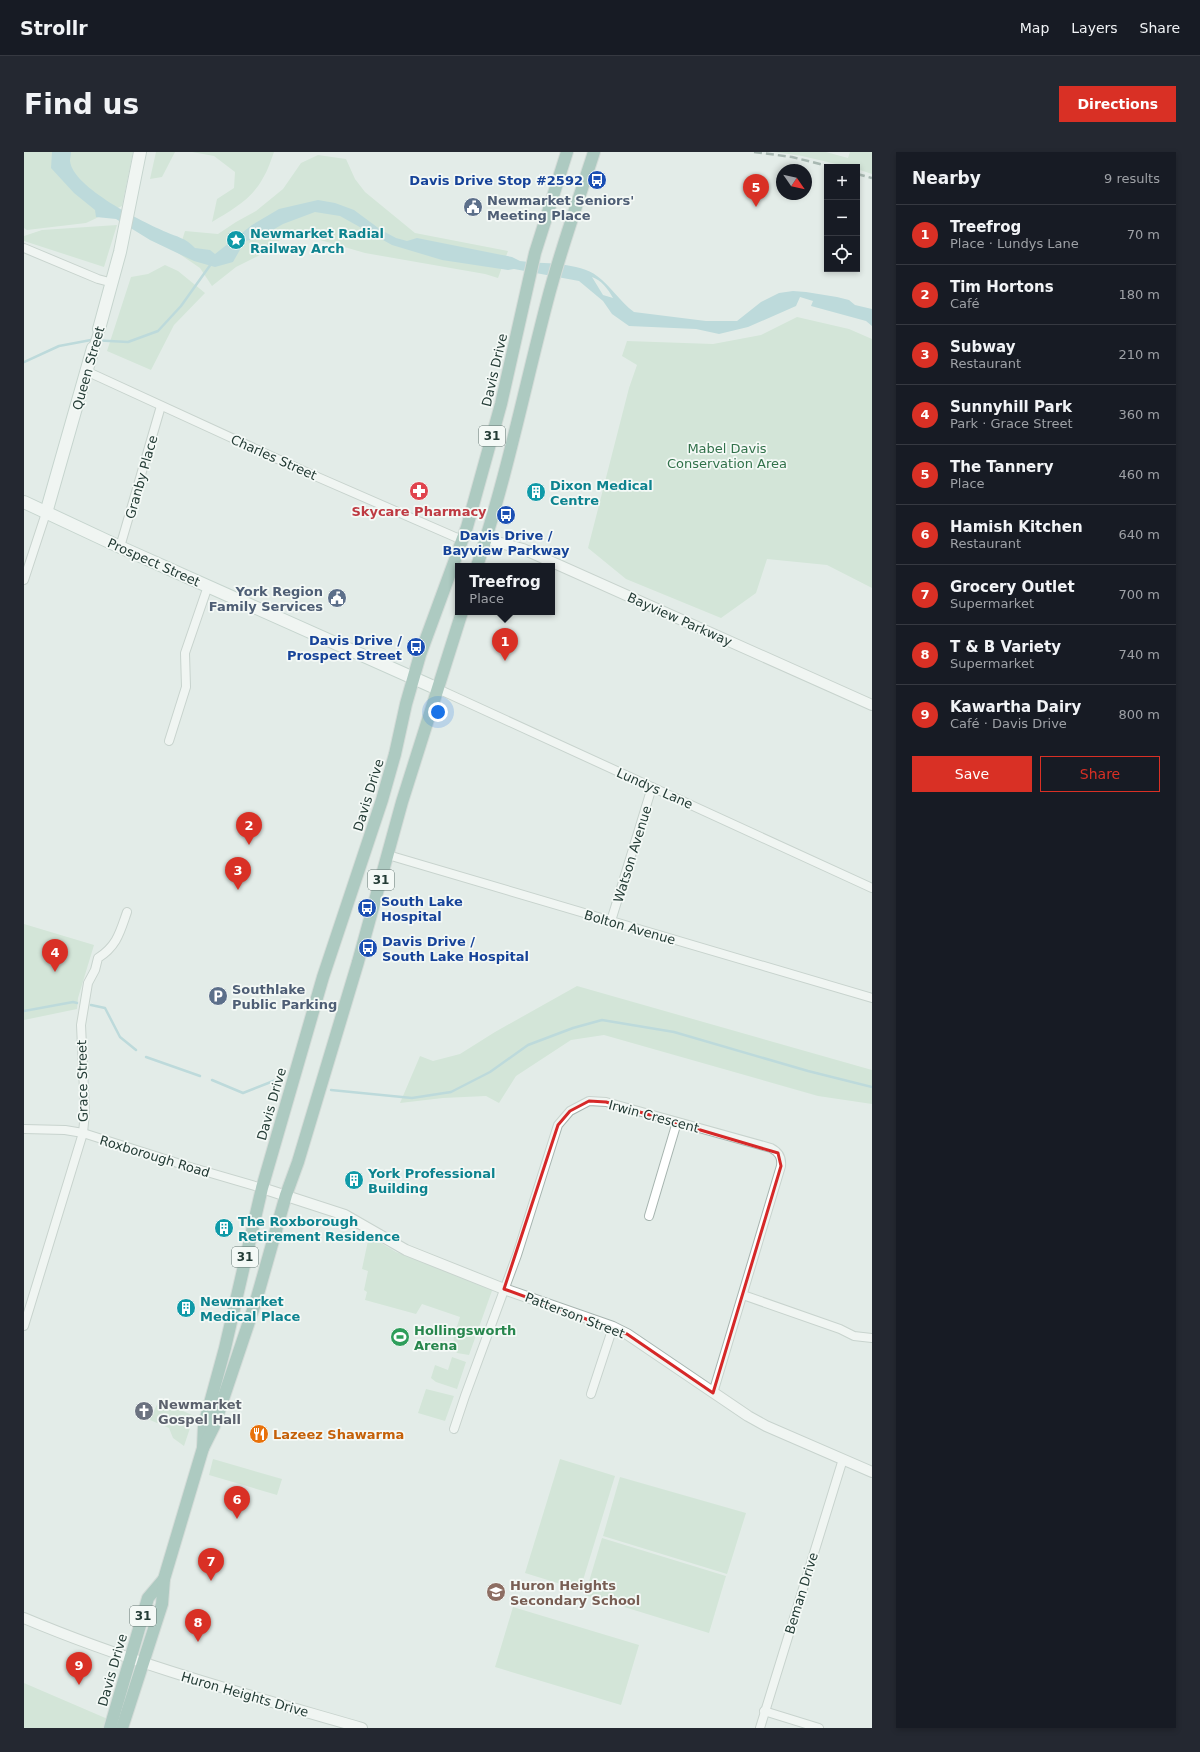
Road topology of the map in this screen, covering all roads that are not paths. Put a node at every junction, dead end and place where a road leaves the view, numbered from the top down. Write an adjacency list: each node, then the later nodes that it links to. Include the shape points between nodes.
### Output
1 (140, 152): 5 (main road, Queen Street)
2 (568, 152): 13 (main road, Davis Drive / 31, via 535,253 501,404)
3 (594, 152): 12 (main road, 31, via 547,302 527,388)
4 (24, 248): 5 (street, via 98,279)
5 (113, 282): 6 (main road, Queen Street)
6 (99, 329): 7 (street, Queen Street)
7 (94, 348): 8 (main road, Queen Street)
8 (86, 371): 9 (street, Charles Street); 11 (main road, Queen Street)
9 (161, 406): 13 (street, Charles Street); 14 (street, Granby Place)
10 (24, 502): 11 (main road, Prospect Street)
11 (46, 513): 14 (main road, Prospect Street); 18 (street, Queen Street)
12 (486, 539): 15 (main road, 31); 16 (street, Bayview Parkway, via 523,549)
13 (462, 540): 21 (main road, Davis Drive / 31)
14 (120, 547): 19 (main road, Prospect Street)
15 (478, 563)
16 (554, 563)
17 (555, 563): 23 (street, Bayview Parkway)
18 (24, 580)
19 (208, 586): 21 (main road, Prospect Street); 24 (street, via 185,653 186,687)
20 (461, 615): 22 (main road, Davis Drive / 31)
21 (414, 678): 22 (main road, Prospect Street); 34 (main road, Davis Drive / 31, via 382,800 323,977)
22 (438, 689): 25 (street, Lundys Lane); 26 (main road, Davis Drive / 31)
23 (872, 705)
24 (169, 741)
25 (652, 787): 27 (street, Lundys Lane); 29 (street, Watson Avenue)
26 (388, 855): 29 (street, Bolton Avenue); 35 (main road, Davis Drive / 31, via 298,1162)
27 (872, 888)
28 (127, 912): 33 (street, Grace Street, via 116,941 108,952 98,958 85,998 82,1025 85,1112)
29 (611, 921): 30 (street, Bolton Avenue)
30 (872, 998)
31 (677, 1122): 36 (street); 37 (street, Irwin Crescent, via 606,1102 589,1101 570,1111 558,1125); 38 (street, Irwin Crescent, via 771,1148 780,1157 781,1166)
32 (24, 1129): 33 (street, Roxborough Road)
33 (83, 1133): 34 (street, Roxborough Road); 39 (street, Grace Street)
34 (262, 1188): 35 (street, Patterson Street); 45 (main road, Davis Drive / 31, via 204,1426)
35 (286, 1195): 37 (street, Patterson Street, via 345,1215 406,1250); 45 (main road, Davis Drive / 31, via 256,1301 214,1426)
36 (649, 1216)
37 (504, 1289): 40 (street, Patterson Street); 44 (street, Irwin Crescent)
38 (743, 1296): 41 (street, via 854,1336); 42 (street, Irwin Crescent)
39 (24, 1326)
40 (613, 1327): 42 (street, Patterson Street); 43 (street)
41 (872, 1338)
42 (713, 1393): 46 (street, Patterson Street, via 766,1426)
43 (591, 1394)
44 (454, 1429)
45 (203, 1448): 48 (main road, Davis Drive / 31)
46 (842, 1459): 47 (street, Patterson Street); 52 (street, Beman Drive)
47 (872, 1472)
48 (164, 1579): 50 (main road, Davis Drive / 31, via 148,1598); 51 (main road, Davis Drive / 31, via 162,1604)
49 (24, 1618): 50 (street, Huron Heights Drive)
50 (130, 1658): 51 (street, Huron Heights Drive); 53 (main road, Davis Drive / 31)
51 (143, 1662): 54 (main road, Davis Drive / 31); 55 (street, Huron Heights Drive, via 208,1684)
52 (764, 1711): 56 (street, Beman Drive); 57 (street)
53 (110, 1728)
54 (122, 1728)
55 (362, 1728)
56 (760, 1728)
57 (819, 1728)

